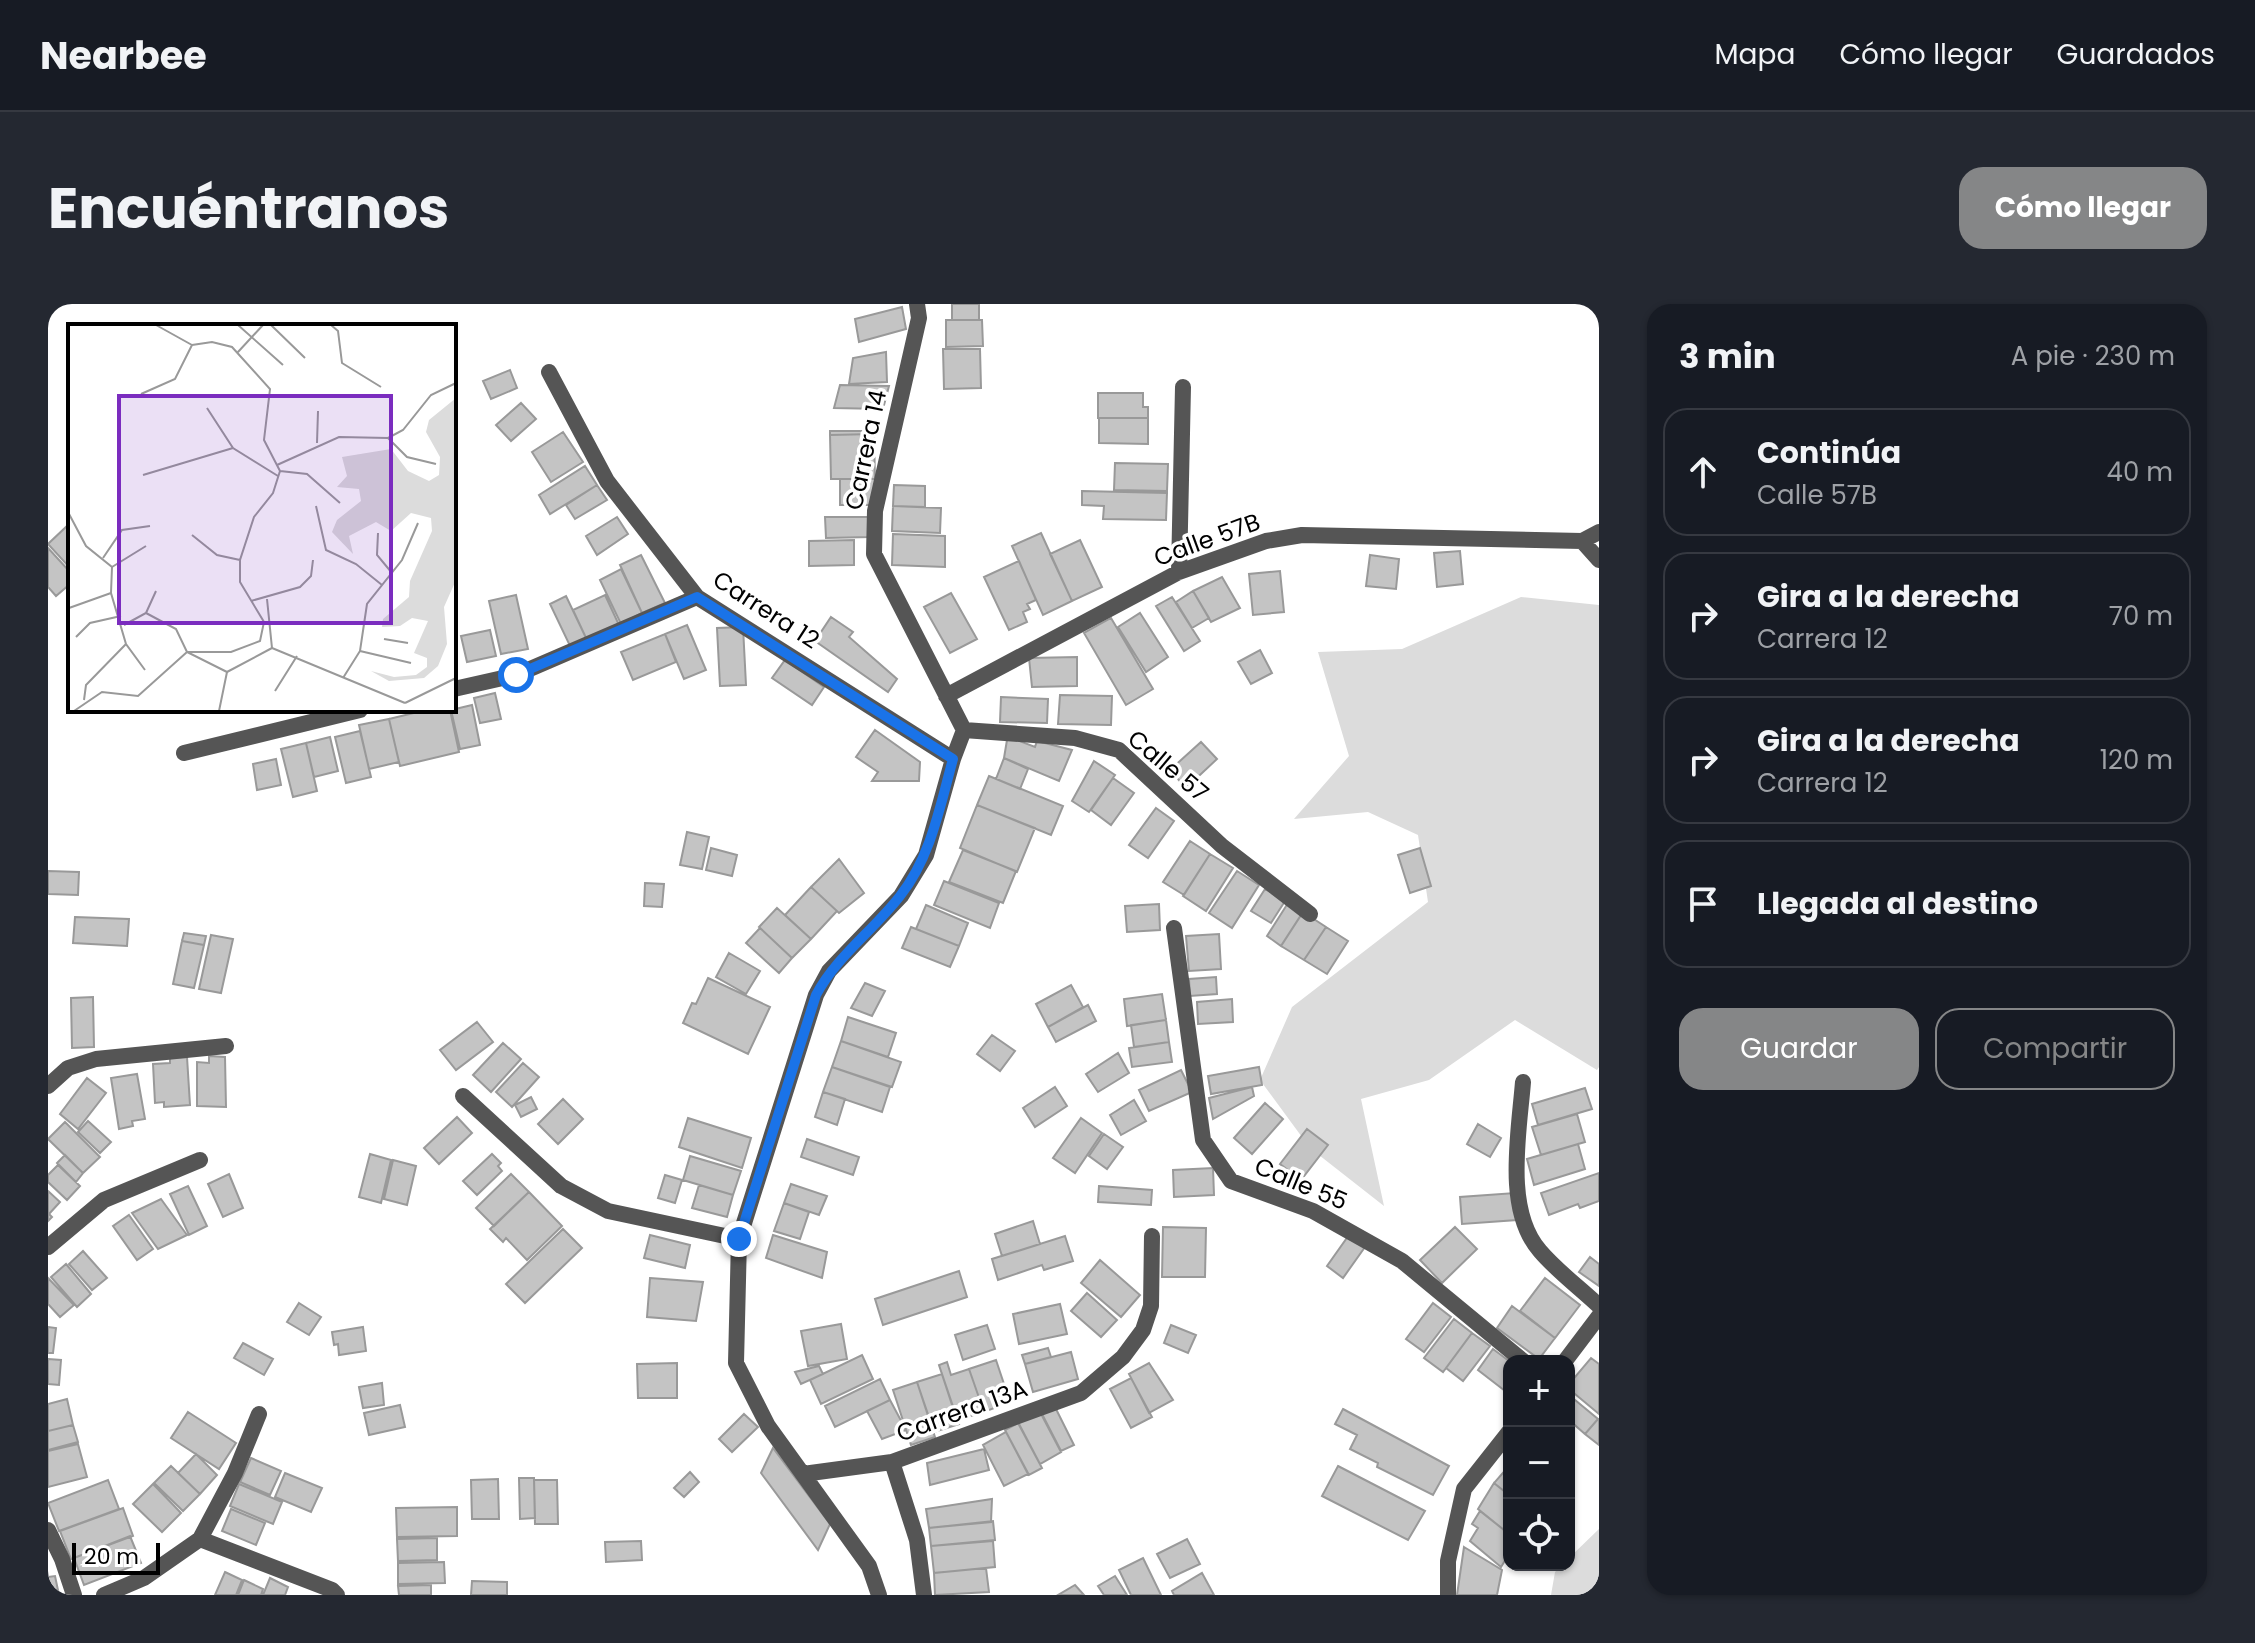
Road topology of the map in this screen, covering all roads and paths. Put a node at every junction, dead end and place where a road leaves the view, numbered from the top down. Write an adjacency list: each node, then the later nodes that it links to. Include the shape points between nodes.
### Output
1 (917, 304): 10 (street, Carrera 14, via 919,318 875,511 874,554)
2 (549, 372): 8 (street, Carrera 12, via 607,481)
3 (1183, 387): 7 (street)
4 (1599, 532): 5 (street)
5 (1582, 541): 6 (street); 7 (street, Calle 57B, via 1302,535 1266,541)
6 (1599, 560)
7 (1179, 572): 10 (street, Calle 57B)
8 (697, 597): 9 (street, via 516,675); 14 (street, Carrera 12)
9 (456, 689)
10 (946, 696): 12 (street, Carrera 14)
11 (352, 712): 13 (street)
12 (964, 730): 14 (street); 15 (street, Calle 57, via 1075,738 1119,750 1222,846)
13 (184, 753)
14 (953, 759): 23 (street, via 926,855 901,896 829,971 816,995)
15 (1310, 914)
16 (1174, 928): 27 (street, Calle 55, via 1203,1140 1231,1181 1313,1211 1402,1261)
17 (226, 1046): 19 (street, via 96,1059 68,1068)
18 (1523, 1082): 25 (street, via 1519,1208 1538,1250)
19 (48, 1086)
20 (463, 1096): 23 (street, via 561,1186 608,1211)
21 (200, 1160): 24 (street, via 104,1200)
22 (1152, 1236): 31 (street, Carrera 13A, via 1151,1306 1143,1330 1123,1357 1081,1393)
23 (739, 1239): 32 (street, via 736,1363 768,1426)
24 (48, 1247)
25 (1599, 1306)
26 (1599, 1316): 28 (street)
27 (1516, 1355)
28 (1570, 1355)
29 (259, 1414): 34 (street)
30 (1503, 1440): 41 (street, via 1464,1489 1448,1561)
31 (892, 1462): 32 (street, Carrera 13A); 40 (street, via 917,1540)
32 (803, 1474): 39 (street, via 869,1566)
33 (48, 1530): 35 (street)
34 (200, 1539): 37 (street, via 144,1578); 38 (street)
35 (55, 1561): 36 (street)
36 (74, 1595)
37 (104, 1595)
38 (337, 1595)
39 (879, 1595)
40 (924, 1595)
41 (1448, 1595)

